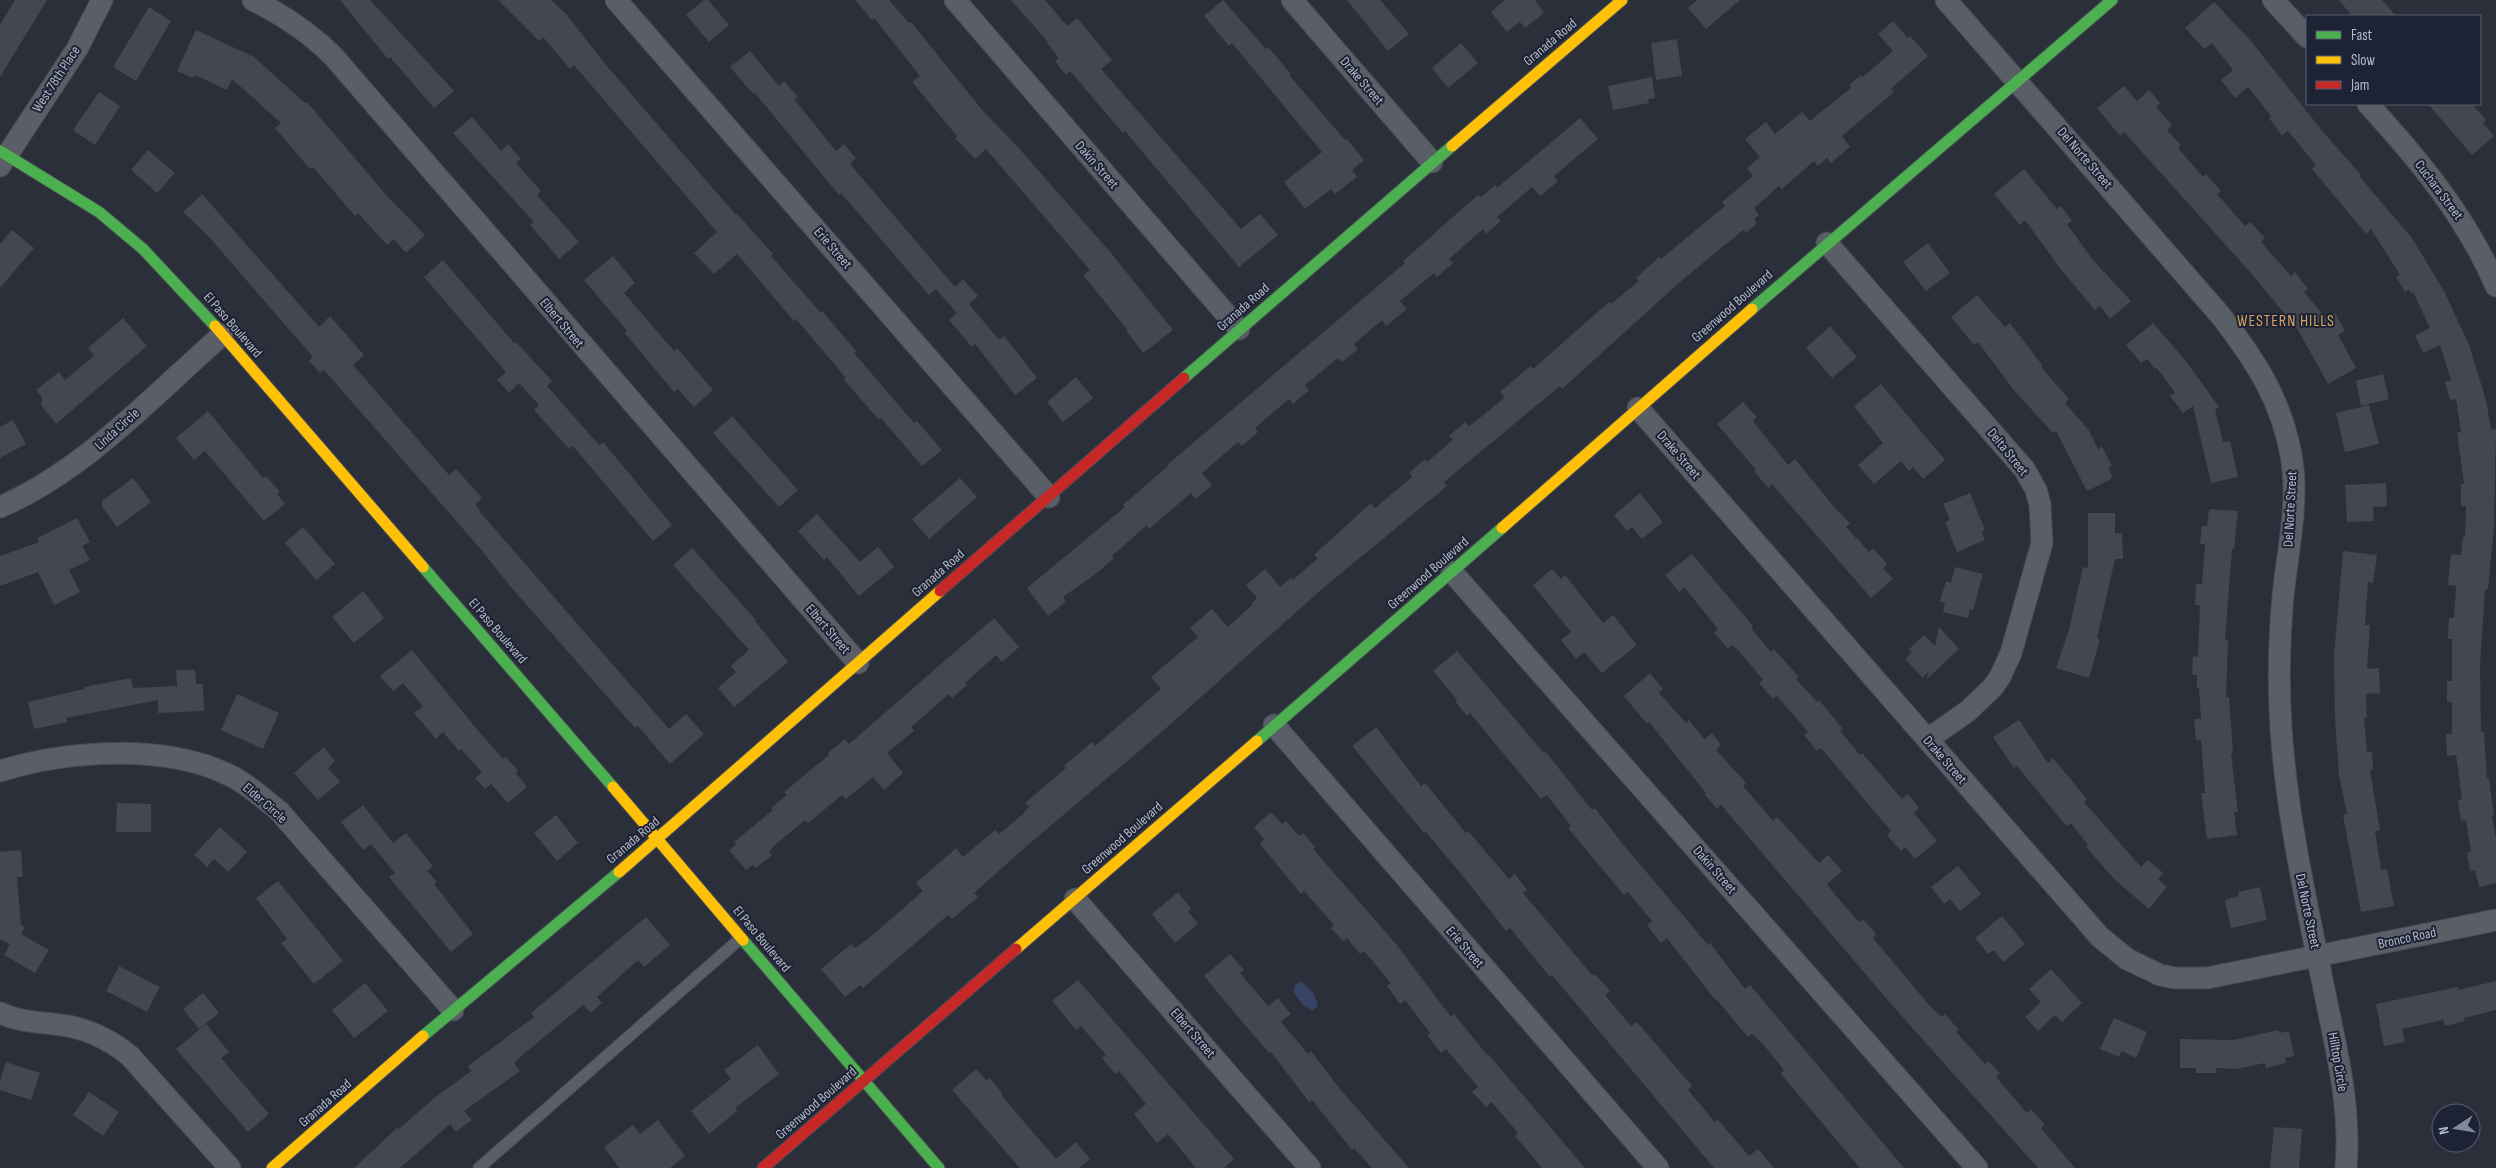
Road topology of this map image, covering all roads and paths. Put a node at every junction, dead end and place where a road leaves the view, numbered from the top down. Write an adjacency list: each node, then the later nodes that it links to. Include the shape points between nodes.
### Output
1 (102, 0): 13 (street, West 78th Place, via 77,49)
2 (253, 0): 23 (street, Elbert Street, via 284,15 333,56)
3 (616, 0): 20 (street, Erie Street)
4 (954, 0): 17 (street, Dakin Street)
5 (1292, 0): 14 (street, Drake Street)
6 (1946, 0): 11 (street, Del Norte Street)
7 (2112, 0): 11 (street, Greenwood Boulevard)
8 (2274, 0): 10 (street)
9 (1618, 1): 14 (street, Granada Road)
10 (2306, 36)
11 (2018, 82): 15 (street, Greenwood Boulevard); 31 (street, Del Norte Street, via 2221,316 2270,386 2281,416 2294,476 2282,616 2281,727 2294,842)
12 (2369, 105): 16 (street, Cuchara Street, via 2446,196)
13 (2, 157): 18 (street, El Paso Boulevard, via 100,212 143,249)
14 (1432, 162): 17 (street, Granada Road)
15 (1827, 243): 19 (street, Greenwood Boulevard); 25 (street, Delta Street, via 2025,470 2040,504 2042,543 2011,653 2000,677 1968,711)
16 (2496, 286)
17 (1240, 329): 20 (street, Granada Road)
18 (222, 335): 21 (street, Linda Circle, via 90,453); 27 (street, El Paso Boulevard)
19 (1638, 408): 22 (street, Greenwood Boulevard); 25 (street, Drake Street)
20 (1049, 497): 23 (street, Granada Road)
21 (0, 507)
22 (1452, 572): 24 (street, Greenwood Boulevard); 42 (street, Dakin Street)
23 (858, 663): 27 (street, Granada Road)
24 (1274, 725): 28 (street, Greenwood Boulevard); 41 (street, Erie Street)
25 (1928, 739): 31 (street, Drake Street, via 2100,937 2143,969 2175,978 2207,978)
26 (0, 771): 32 (street, Elder Circle, via 68,758 143,754 181,759 232,776 279,811)
27 (658, 839): 30 (street, El Paso Boulevard); 32 (street, Granada Road)
28 (1075, 899): 34 (street, Greenwood Boulevard); 40 (street, Elbert Street)
29 (2496, 920): 31 (street, Bronco Road)
30 (741, 938): 34 (street, El Paso Boulevard); 37 (lane)
31 (2318, 956): 43 (street, Hilltop Circle, via 2344,1085 2348,1141)
32 (453, 1010): 36 (street, Granada Road)
33 (0, 1013): 35 (street, via 80,1028 114,1043 130,1056)
34 (863, 1082): 38 (street, Greenwood Boulevard); 39 (street, El Paso Boulevard)
35 (230, 1168)
36 (272, 1168)
37 (479, 1168)
38 (763, 1168)
39 (939, 1168)
40 (1310, 1168)
41 (1658, 1168)
42 (1977, 1168)
43 (2346, 1168)

